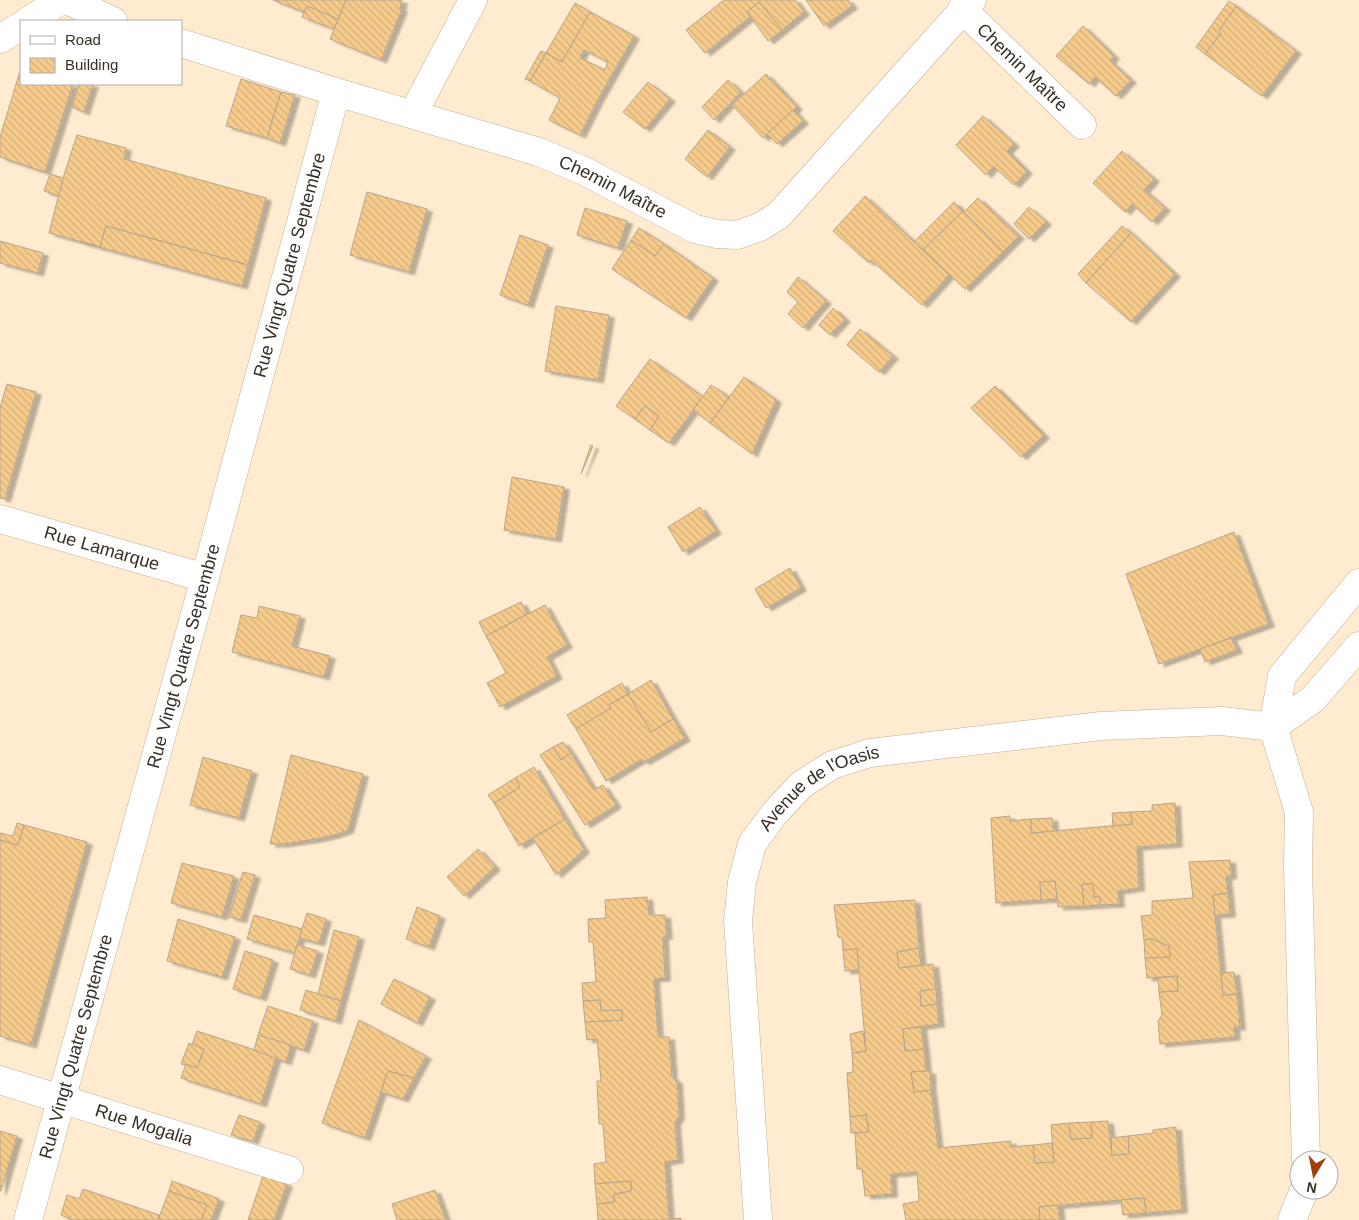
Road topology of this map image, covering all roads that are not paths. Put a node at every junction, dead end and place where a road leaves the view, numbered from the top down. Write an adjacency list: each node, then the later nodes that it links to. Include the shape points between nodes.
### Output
1 (62, 0): 5 (street)
2 (67, 0): 6 (street)
3 (473, 0): 11 (street)
4 (967, 5): 11 (street, Chemin Maître, via 779,215 760,227 737,235 695,228 584,171 539,152); 12 (street, Chemin Maître)
5 (30, 20)
6 (111, 20)
7 (20, 27): 8 (street)
8 (0, 39)
9 (182, 43): 10 (street, Chemin Maître)
10 (336, 92): 11 (street, Chemin Maître); 14 (street, Rue Vingt Quatre Septembre)
11 (413, 114)
12 (1082, 125)
13 (0, 519): 14 (street, Rue Lamarque)
14 (205, 578): 19 (street, Rue Vingt Quatre Septembre)
15 (1359, 583): 17 (street, via 1282,676)
16 (1359, 646): 17 (street, via 1313,699)
17 (1273, 727): 20 (street, via 1299,812); 24 (street, Avenue de l'Oasis, via 1222,721 1101,726 870,754 832,766 801,785 752,844 742,882 738,921)
18 (0, 1080): 19 (street, Rue Mogalia)
19 (61, 1099): 21 (street, Rue Mogalia); 23 (street, Rue Vingt Quatre Septembre)
20 (1306, 1150)
21 (289, 1170)
22 (1300, 1200): 25 (street)
23 (28, 1220)
24 (758, 1220)
25 (1292, 1220)

